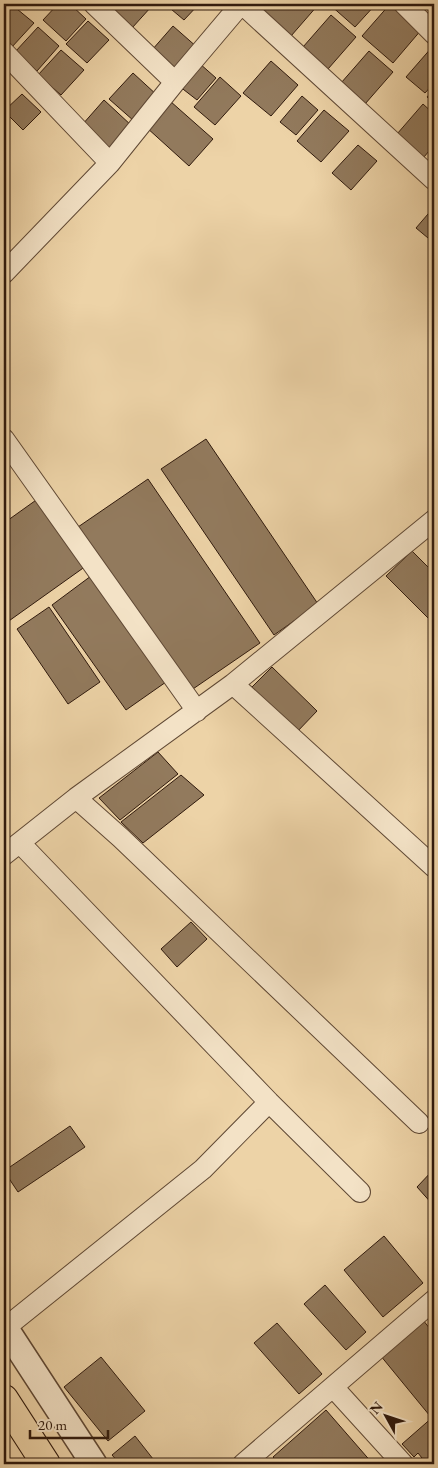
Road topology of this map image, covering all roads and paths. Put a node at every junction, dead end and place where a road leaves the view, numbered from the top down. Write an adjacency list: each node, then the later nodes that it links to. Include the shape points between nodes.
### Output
1 (94, 4): 6 (street)
2 (242, 4): 6 (street); 8 (street)
3 (404, 4): 4 (street)
4 (434, 34)
5 (4, 52): 7 (street)
6 (175, 82): 7 (street)
7 (110, 163): 9 (street)
8 (434, 180)
9 (4, 273)
10 (4, 439): 13 (street)
11 (434, 520): 12 (street)
12 (233, 684): 13 (street); 17 (street)
13 (197, 711): 14 (street)
14 (76, 798): 15 (street); 19 (street)
15 (20, 843): 16 (street); 18 (street)
16 (4, 855)
17 (434, 867)
18 (270, 1102): 20 (street); 22 (street, via 203,1169)
19 (419, 1123)
20 (360, 1192)
21 (434, 1300): 23 (street)
22 (5, 1327): 26 (street)
23 (333, 1386): 27 (street); 28 (street)
24 (4, 1399): 25 (main road)
25 (46, 1464)
26 (94, 1464)
27 (243, 1464)
28 (403, 1464)

